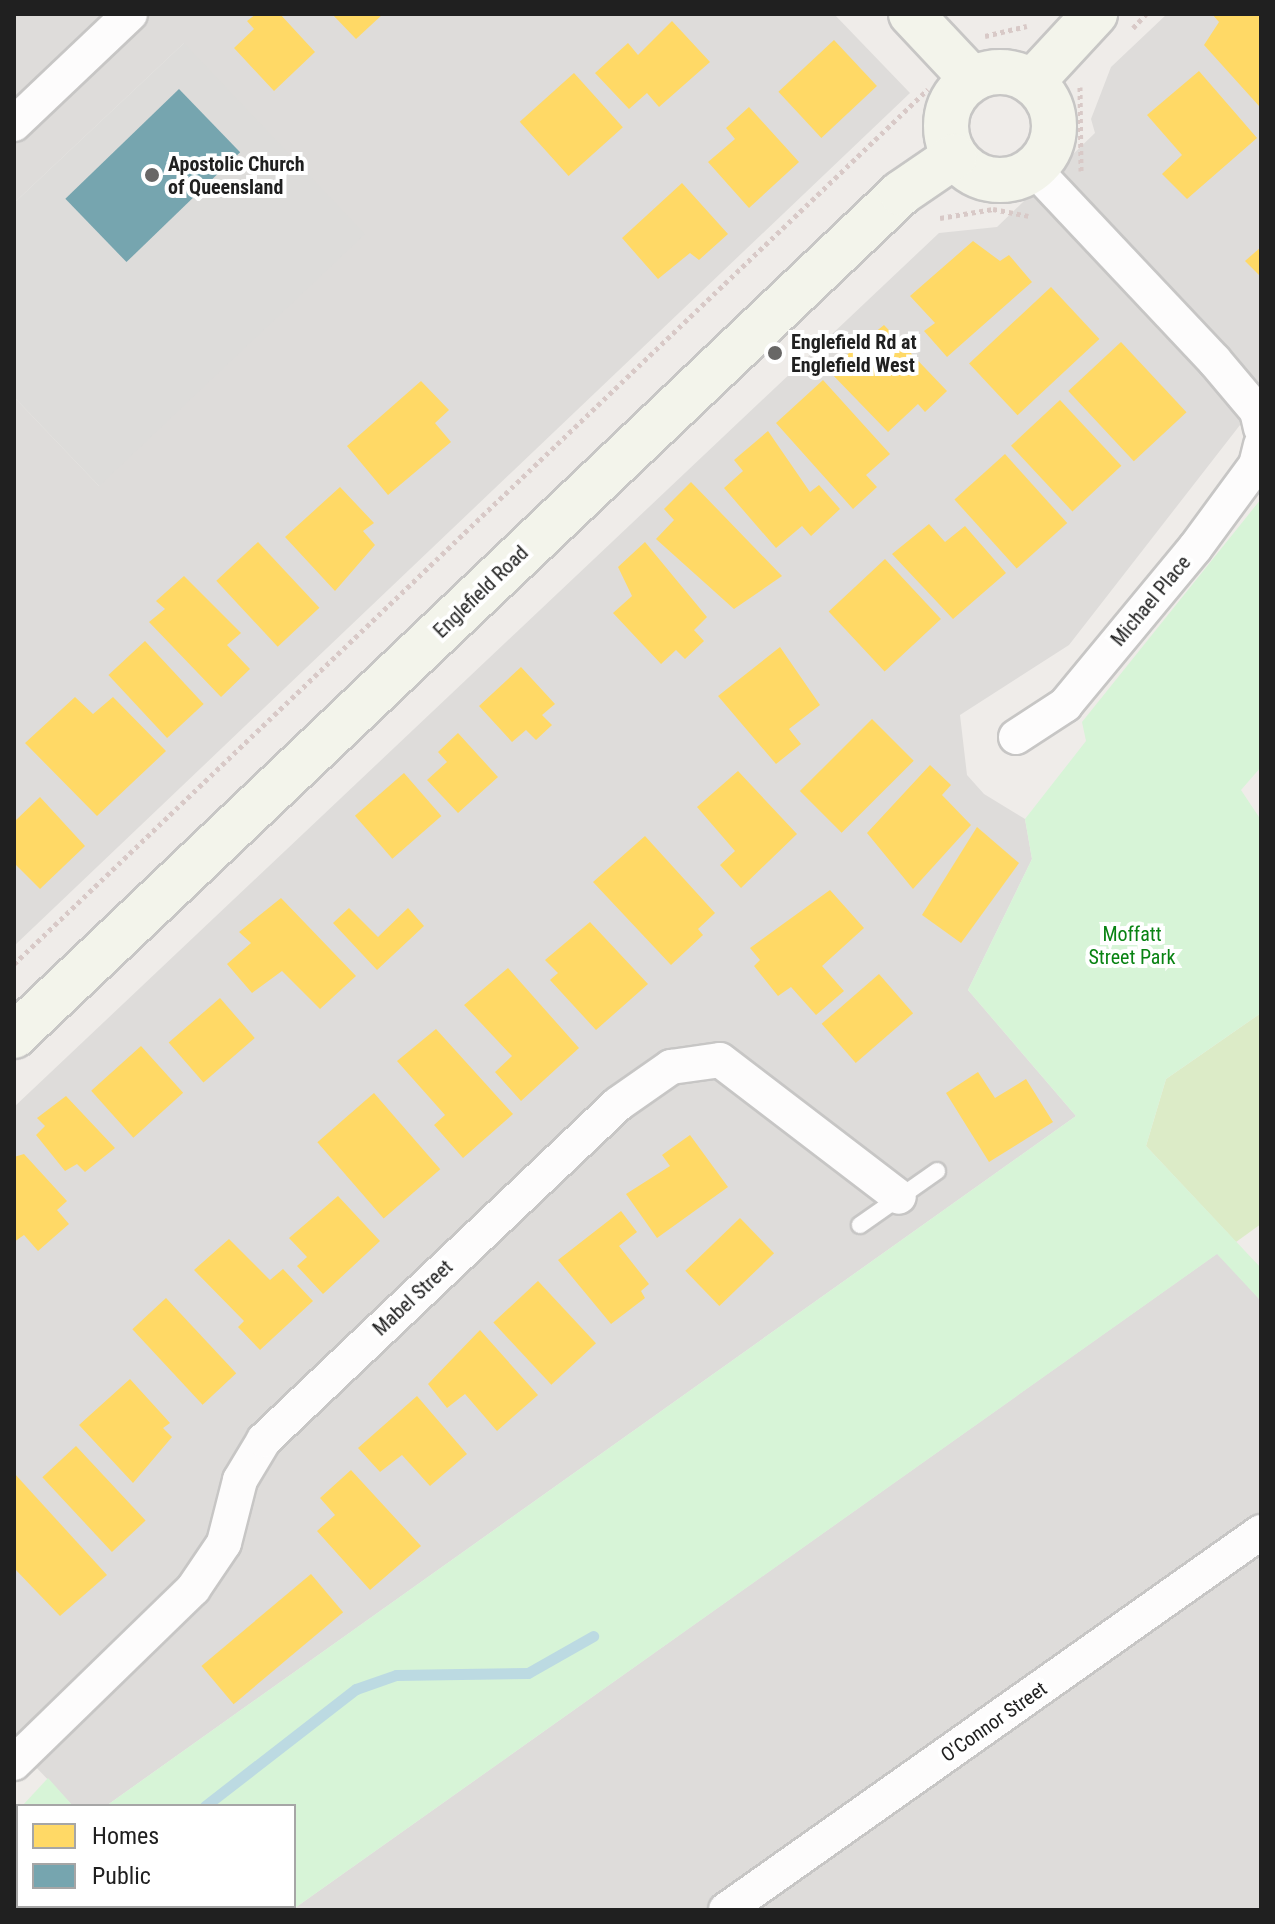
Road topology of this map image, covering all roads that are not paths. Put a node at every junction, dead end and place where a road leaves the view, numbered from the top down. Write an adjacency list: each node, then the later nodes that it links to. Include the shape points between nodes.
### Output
1 (130, 14): 6 (street)
2 (911, 14): 4 (main road)
3 (1095, 14): 5 (main road)
4 (964, 70): 5 (main road); 7 (main road, via 948,112)
5 (1032, 82): 8 (main road, via 1054,124)
6 (14, 124)
7 (955, 156): 8 (main road, via 991,179); 12 (main road, Englefield Road, via 901,193)
8 (1033, 168): 9 (street, via 1214,360 1257,411)
9 (1261, 429)
10 (1261, 445): 11 (street, Michael Place, via 1256,465 1195,548 1065,705)
11 (1016, 737)
12 (14, 1036)
13 (937, 1171): 14 (lane)
14 (899, 1197): 15 (lane); 17 (street, Mabel Street, via 720,1060 671,1067 618,1104 264,1440 240,1480 224,1543 193,1589)
15 (860, 1225)
16 (1261, 1532): 18 (street, O'Connor Street)
17 (14, 1763)
18 (726, 1910)

